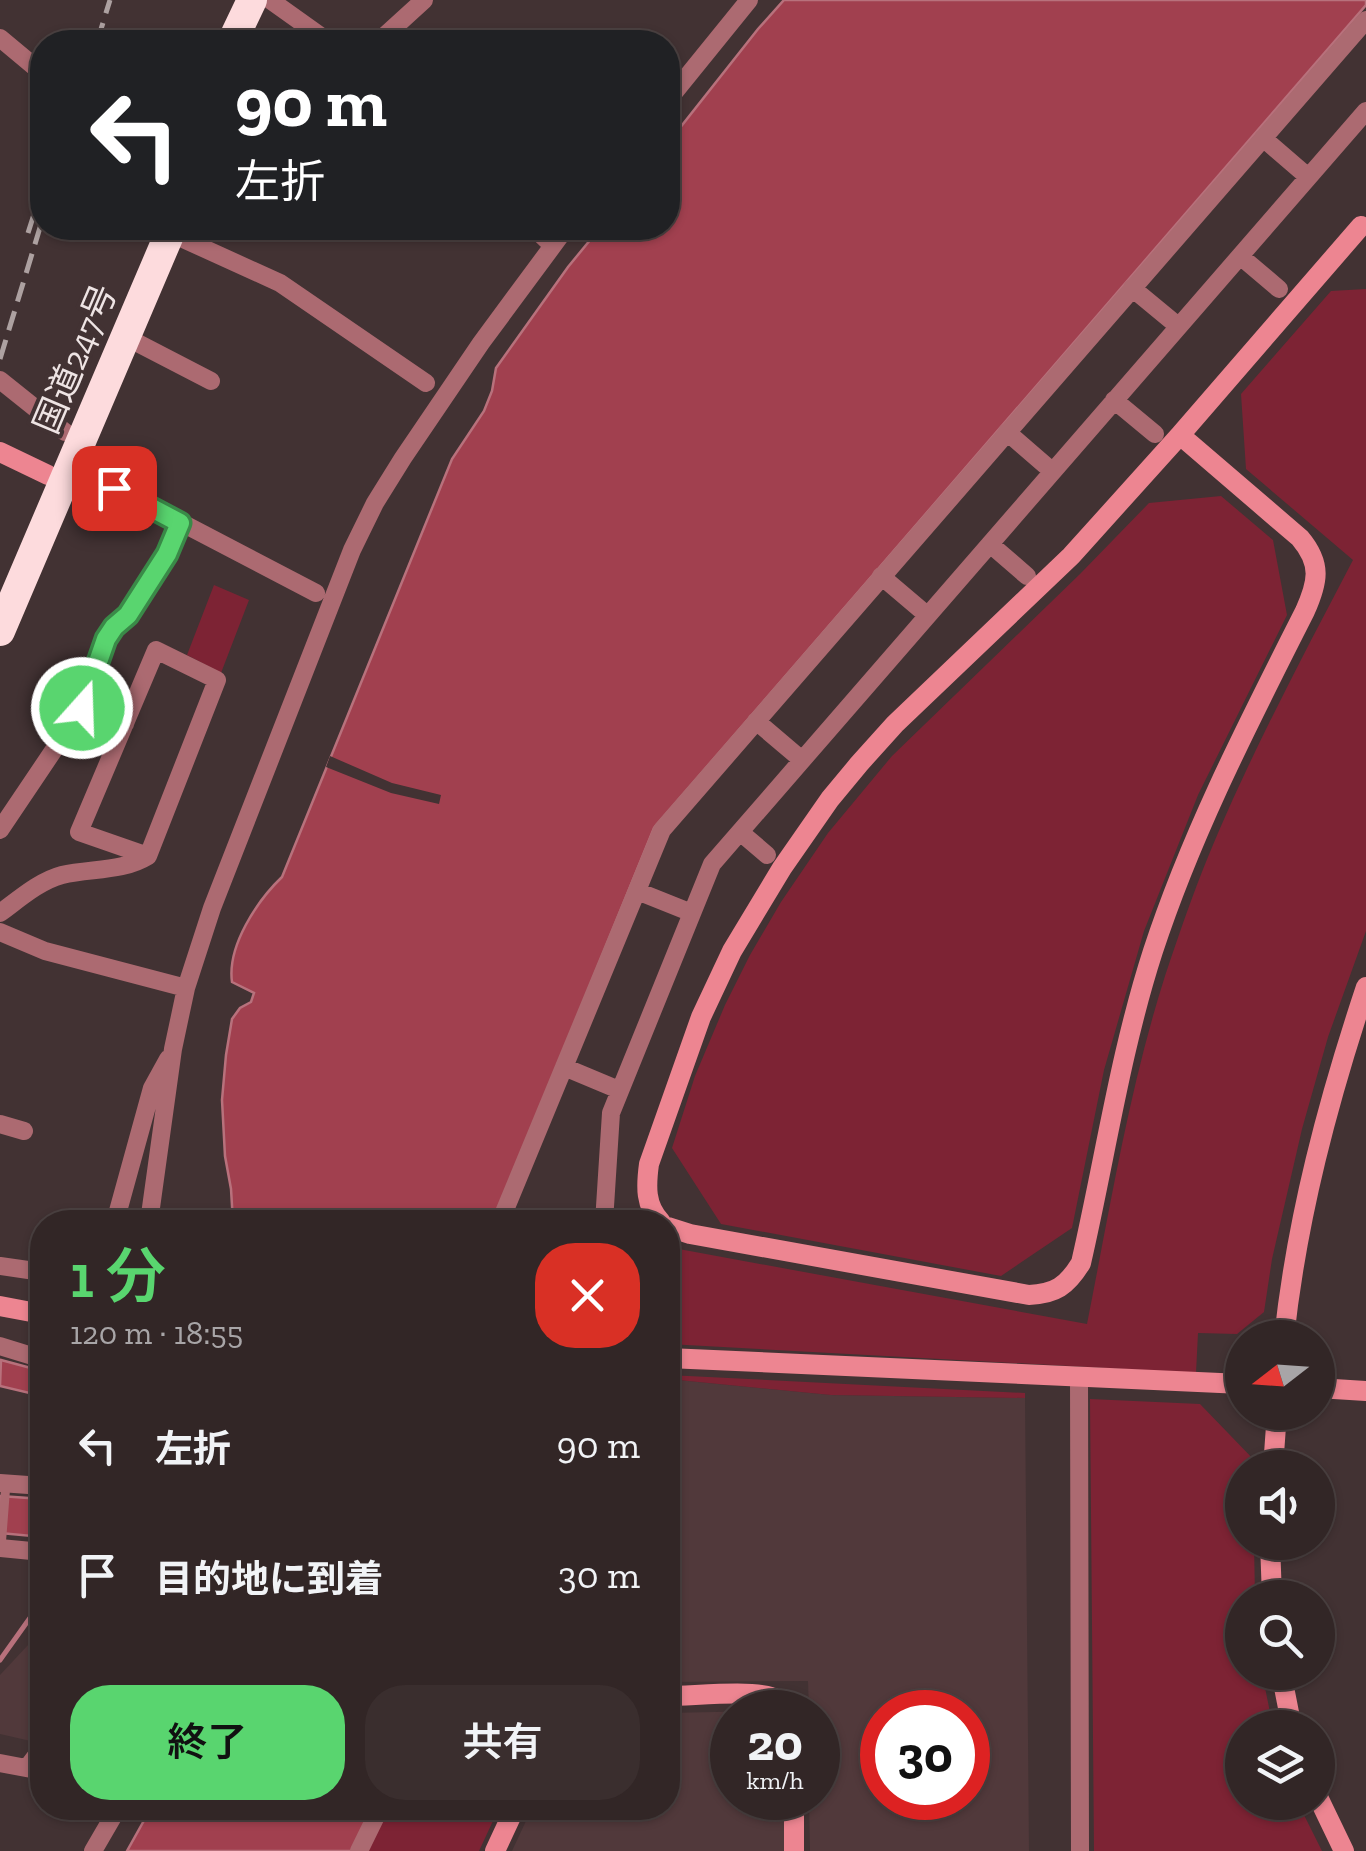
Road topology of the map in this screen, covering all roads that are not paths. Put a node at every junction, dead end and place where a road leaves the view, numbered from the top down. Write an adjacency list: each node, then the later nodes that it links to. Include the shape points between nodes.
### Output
1 (252, 0): 6 (highway)
2 (270, 0): 7 (highway); 8 (street)
3 (424, 0): 9 (street)
4 (748, 0): 12 (street)
5 (1366, 20): 14 (street)
6 (238, 30)
7 (257, 30)
8 (312, 30)
9 (391, 30)
10 (0, 38): 11 (street)
11 (30, 63)
12 (680, 85)
13 (1366, 112): 15 (street)
14 (1263, 138): 15 (street); 24 (street)
15 (1307, 176): 23 (street)
16 (1364, 225): 35 (street)
17 (160, 240): 32 (highway, 国道247号)
18 (161, 240): 27 (highway, 国道247号)
19 (188, 240): 30 (street, via 280,283)
20 (547, 240): 22 (street)
21 (556, 240): 22 (street)
22 (552, 245): 60 (street, via 375,503 288,712)
23 (1240, 256): 25 (street); 26 (street)
24 (1132, 288): 26 (street); 33 (street)
25 (1279, 289)
26 (1178, 326): 31 (street)
27 (126, 337): 29 (street); 37 (highway, 国道247号)
28 (0, 380): 32 (street)
29 (211, 381)
30 (426, 382)
31 (1114, 400): 34 (street); 38 (street)
32 (65, 432): 37 (highway, 国道247号)
33 (1007, 432): 38 (street); 41 (street)
34 (1155, 434)
35 (1180, 435): 70 (street, via 1061,566 883,737 782,868 701,1017 648,1164); 71 (street, via 1300,538 1316,575 1305,611 1198,830 1152,954 1072,1278 1057,1290 1028,1295)
36 (0, 452): 37 (street)
37 (59, 470): 39 (street); 43 (highway, 国道247号); 46 (highway, 国道247号)
38 (1052, 471): 40 (street)
39 (180, 523): 44 (street); 47 (street, via 167,554 106,639)
40 (990, 544): 42 (street); 45 (street)
41 (881, 576): 45 (street); 48 (street)
42 (1027, 576)
43 (0, 586)
44 (316, 594)
45 (927, 615): 50 (street)
46 (0, 631)
47 (82, 708): 49 (street); 51 (street)
48 (756, 721): 50 (street); 55 (street, via 662,830)
49 (124, 724): 54 (street, via 79,832); 54 (street, via 156,650 217,680)
50 (802, 760): 52 (street)
51 (0, 830)
52 (740, 832): 53 (street); 56 (street, via 712,864)
53 (767, 855)
54 (148, 856): 57 (street, via 58,876)
55 (637, 891): 56 (street); 62 (street)
56 (692, 913): 63 (street)
57 (0, 914)
58 (0, 932): 60 (street, via 45,951)
59 (1366, 986): 76 (street, via 1312,1173)
60 (186, 988): 61 (street)
61 (173, 1050): 66 (street, via 152,1088); 67 (street)
62 (564, 1068): 63 (street); 68 (street)
63 (619, 1090): 69 (street, via 611,1113 616,1184)
64 (0, 1124): 65 (street)
65 (24, 1130)
66 (118, 1210)
67 (150, 1210)
68 (505, 1210)
69 (608, 1210)
70 (651, 1210)
71 (680, 1231)
72 (0, 1266): 73 (street)
73 (30, 1270)
74 (0, 1306): 75 (street)
75 (30, 1312)
76 (1287, 1320)
77 (0, 1346): 78 (street)
78 (30, 1355)
79 (680, 1359): 80 (street)
80 (1079, 1376): 81 (street); 101 (street)
81 (1225, 1383)
82 (1335, 1389): 83 (street)
83 (1366, 1391)
84 (4, 1485): 85 (street); 86 (lane)
85 (30, 1486)
86 (1, 1546): 87 (street)
87 (30, 1550)
88 (680, 1696): 89 (street)
89 (710, 1696)
90 (0, 1763): 91 (street)
91 (30, 1769)
92 (111, 1820): 97 (street)
93 (374, 1820): 98 (street)
94 (509, 1820): 99 (street)
95 (794, 1820): 100 (street)
96 (1329, 1820): 102 (street)
97 (94, 1851)
98 (359, 1851)
99 (494, 1851)
100 (794, 1851)
101 (1080, 1851)
102 (1344, 1851)

